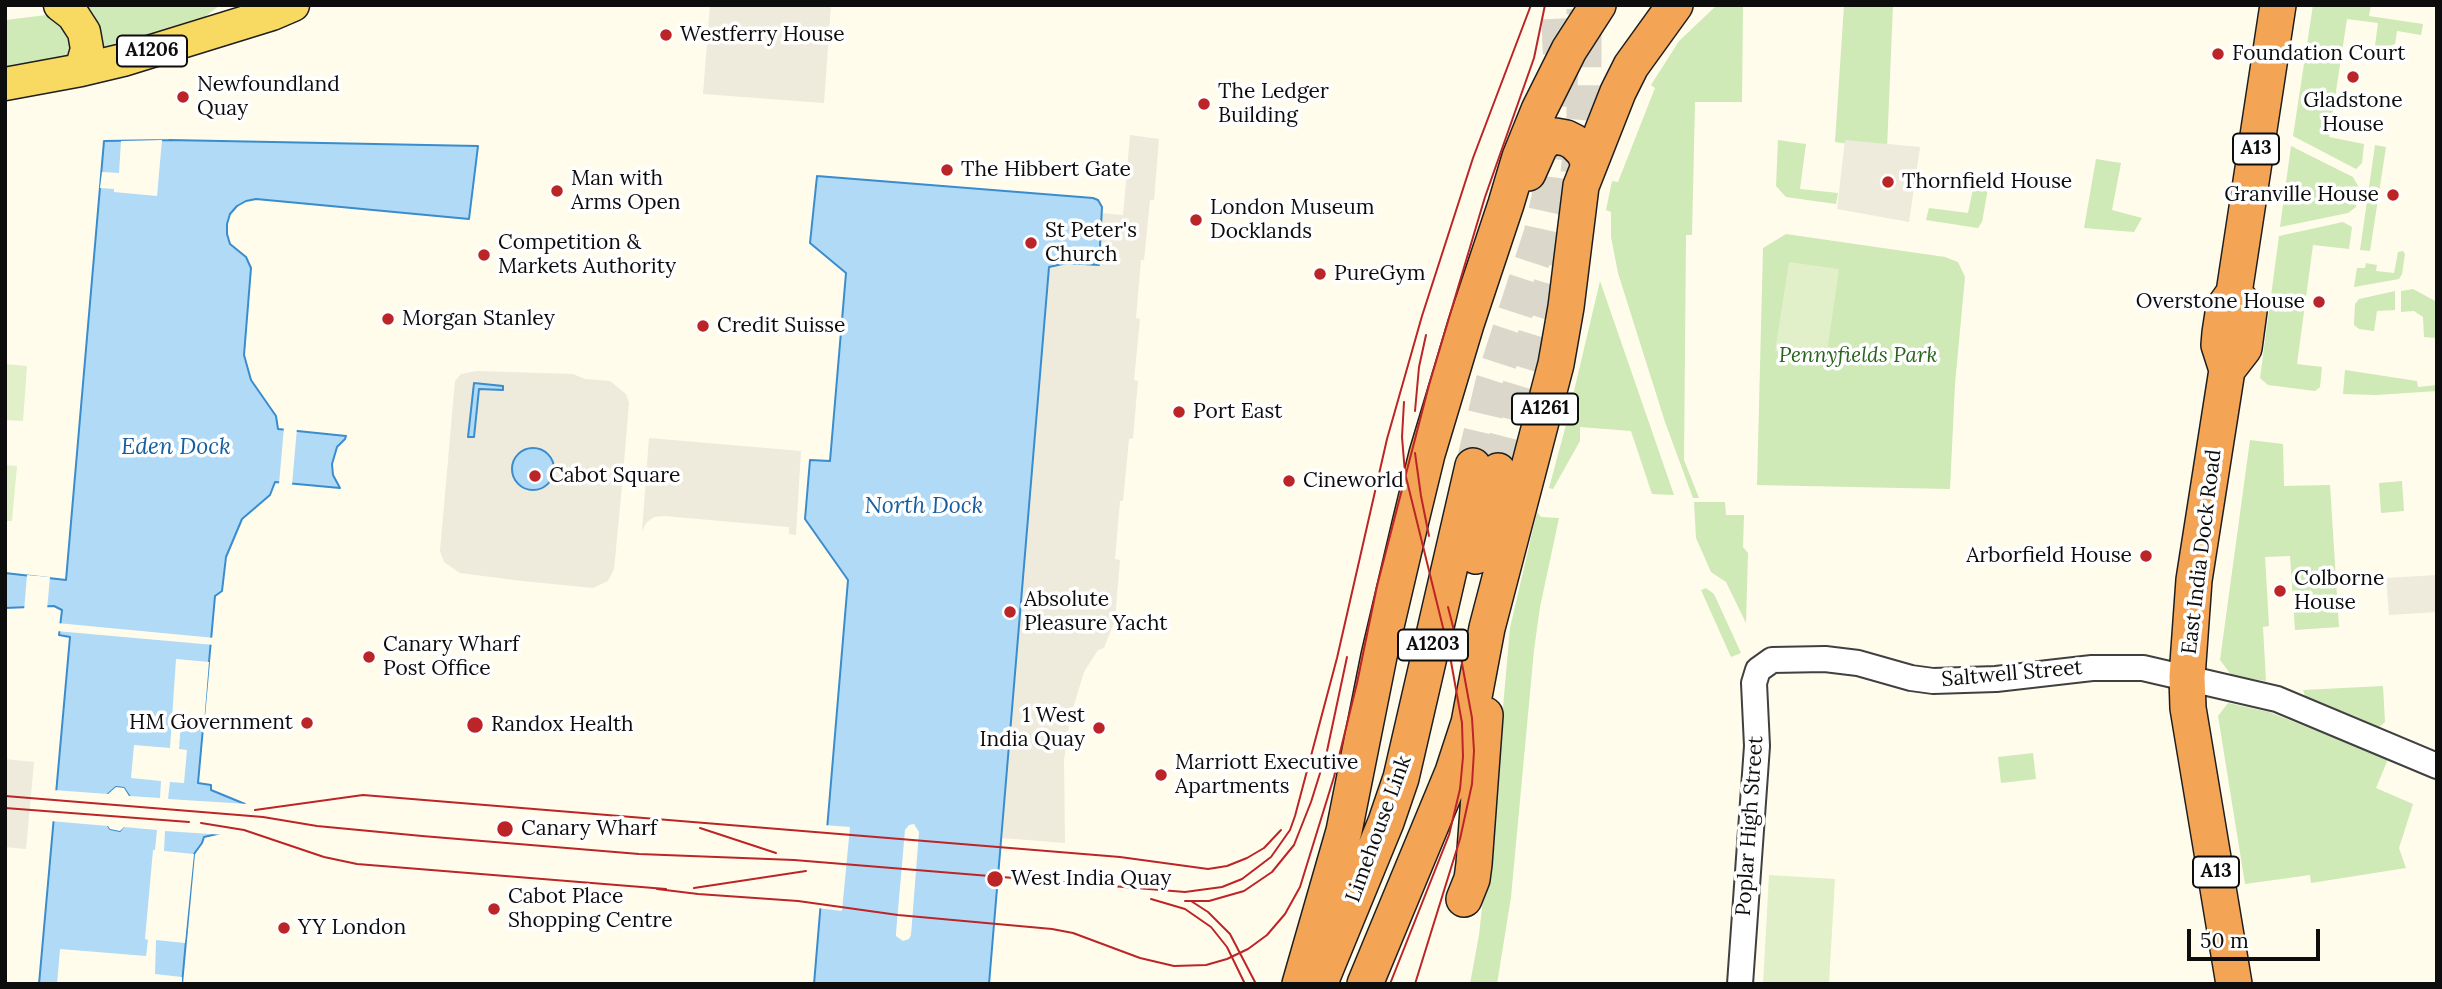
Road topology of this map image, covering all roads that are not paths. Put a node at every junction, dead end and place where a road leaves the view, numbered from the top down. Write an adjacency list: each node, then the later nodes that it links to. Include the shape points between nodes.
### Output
1 (60, 5): 8 (main road, A1206, via 84,32 87,49)
2 (262, 5): 7 (street)
3 (292, 5): 7 (main road, A1206)
4 (1598, 5): 11 (highway, via 1544,99)
5 (1675, 5): 10 (highway, A1261, via 1631,66)
6 (2278, 5): 14 (highway, East India Dock Road / A13, via 2234,293 2224,307 2219,345 2227,370 2194,580)
7 (222, 29): 8 (main road, A1206)
8 (81, 70): 9 (main road, A1206)
9 (5, 84)
10 (1585, 175): 11 (highway, via 1584,152 1574,142 1555,136 1540,146 1526,178); 12 (highway, A1261, via 1556,364)
11 (1506, 204): 17 (highway, via 1427,454 1344,831)
12 (1487, 628): 16 (highway, A1261, via 1469,723); 16 (highway, via 1489,657 1472,879 1465,899 1454,871 1431,868 1421,873)
13 (1758, 670): 14 (street, Saltwell Street, via 1772,660 1825,659 1933,681 2118,667); 21 (street, Poplar High Street)
14 (2187, 677): 15 (street, Saltwell Street, via 2277,699); 22 (highway, East India Dock Road / A13, via 2188,708)
15 (2437, 766)
16 (1400, 899): 20 (highway, A1261)
17 (1300, 984)
18 (1320, 984): 19 (highway, Limehouse Link / A1203, via 1401,778 1486,469 1461,617 1431,751 1417,800)
19 (1345, 984)
20 (1365, 984)
21 (1740, 984)
22 (2235, 984)

